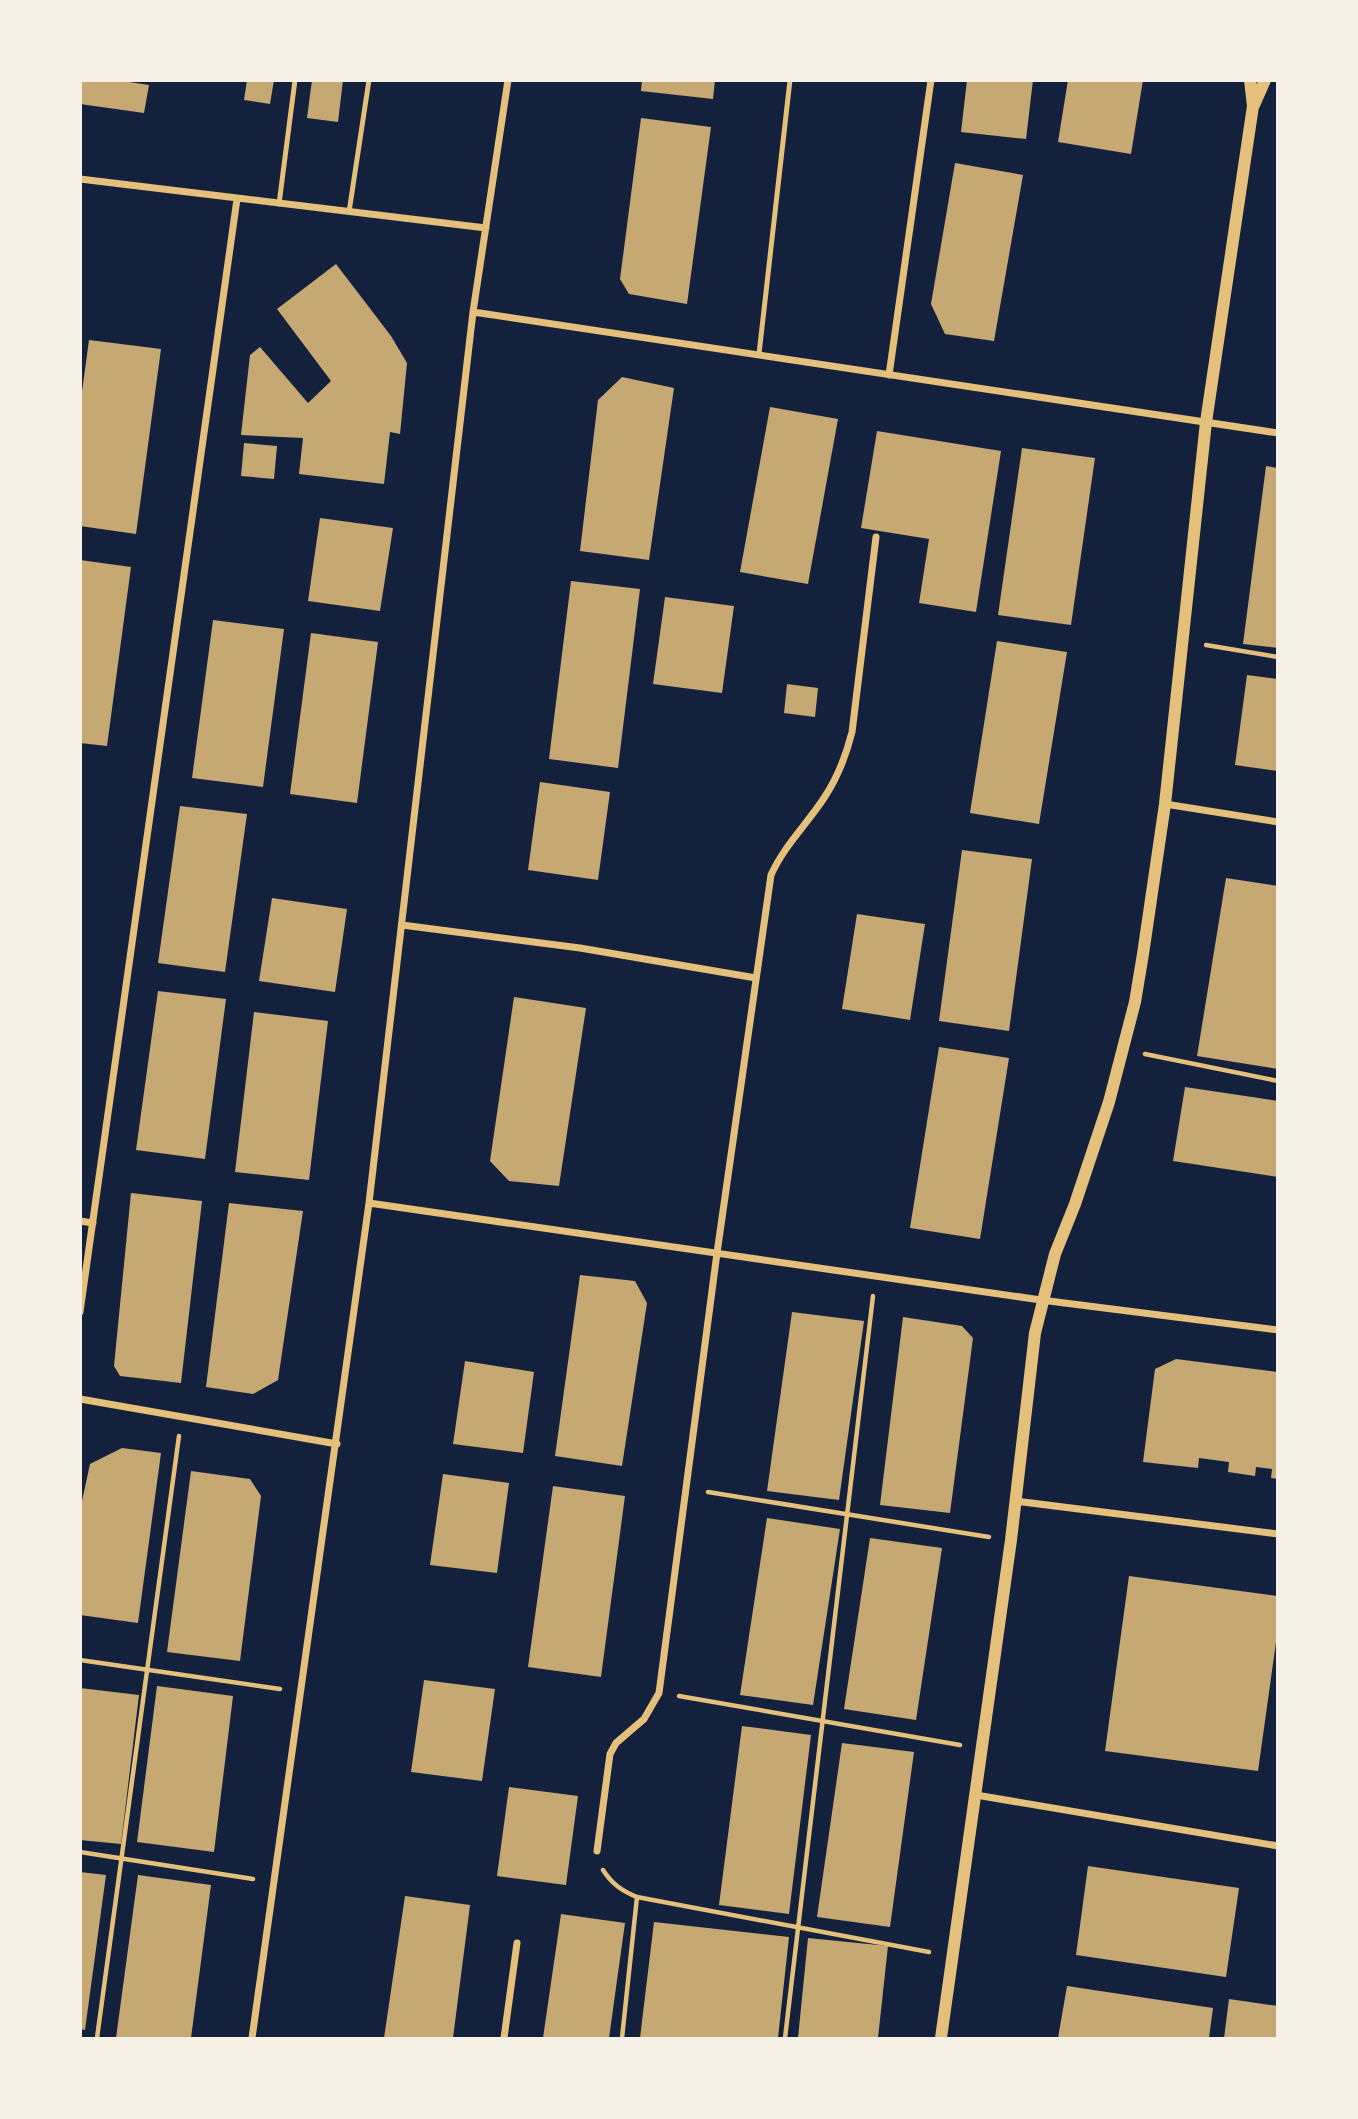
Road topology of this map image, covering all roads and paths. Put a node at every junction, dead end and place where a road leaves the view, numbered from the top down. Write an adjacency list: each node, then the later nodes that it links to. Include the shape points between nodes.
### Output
1 (295, 80): 11 (lane)
2 (369, 80): 12 (lane)
3 (508, 80): 13 (street)
4 (790, 80): 15 (lane)
5 (931, 80): 16 (street)
6 (1250, 80): 8 (street)
7 (1265, 80): 8 (street)
8 (1253, 106): 17 (street)
9 (80, 179): 10 (street)
10 (237, 199): 11 (street); 30 (street)
11 (279, 204): 12 (street)
12 (349, 212): 13 (street)
13 (486, 228): 14 (street)
14 (473, 312): 15 (street); 24 (street)
15 (759, 354): 16 (street)
16 (889, 375): 17 (street)
17 (1206, 422): 18 (street); 20 (street)
18 (1278, 433)
19 (876, 537): 25 (street, via 846,755 824,799 771,875)
20 (1182, 642): 21 (path); 22 (street)
21 (1278, 657)
22 (1165, 804): 23 (street); 26 (street)
23 (1278, 822)
24 (402, 925): 25 (street, via 579,948); 28 (street)
25 (755, 978): 31 (street)
26 (1124, 1050): 27 (path); 33 (street)
27 (1278, 1082)
28 (369, 1203): 31 (street); 38 (street)
29 (80, 1222): 30 (street)
30 (93, 1223): 34 (street)
31 (717, 1253): 32 (street); 39 (street)
32 (875, 1276): 33 (street); 41 (path)
33 (1041, 1300): 35 (street); 40 (street)
34 (80, 1312)
35 (1278, 1330)
36 (80, 1399): 37 (street)
37 (182, 1417): 38 (street); 45 (path)
38 (337, 1444): 46 (street)
39 (686, 1488): 41 (path); 47 (street)
40 (1015, 1501): 42 (street); 43 (street)
41 (847, 1514): 43 (path); 48 (path)
42 (1278, 1534)
43 (1011, 1540): 49 (street)
44 (80, 1660): 45 (path)
45 (147, 1670): 46 (path); 54 (path)
46 (302, 1692): 55 (street)
47 (659, 1693): 48 (path); 52 (street, via 610,1754)
48 (822, 1721): 49 (path); 57 (path)
49 (982, 1749): 50 (street)
50 (976, 1795): 51 (street); 59 (street)
51 (1278, 1846)
52 (597, 1851): 56 (path, via 610,1880)
53 (80, 1852): 54 (path)
54 (121, 1858): 55 (path); 60 (path)
55 (275, 1883): 61 (street)
56 (637, 1897): 57 (path); 63 (path)
57 (797, 1927): 59 (path); 64 (path)
58 (517, 1943): 62 (street)
59 (954, 1956): 65 (street)
60 (96, 2039)
61 (252, 2039)
62 (504, 2039)
63 (622, 2039)
64 (785, 2039)
65 (941, 2039)

